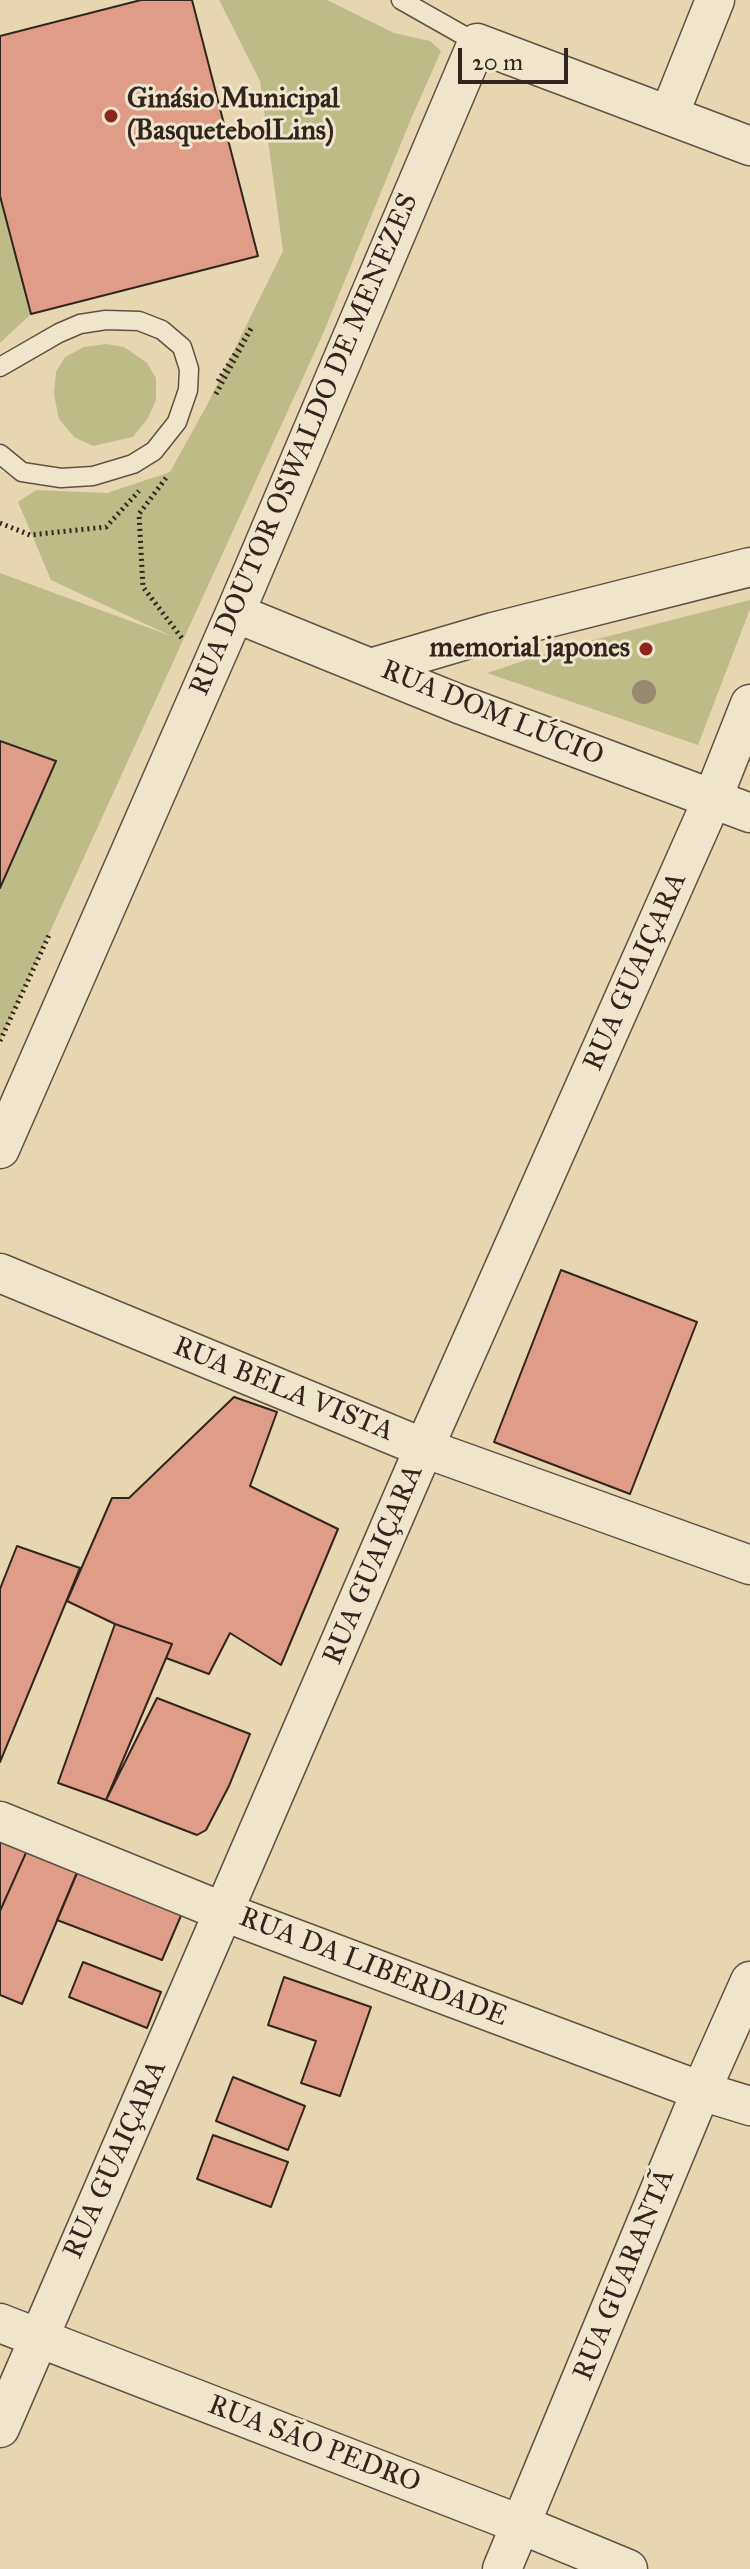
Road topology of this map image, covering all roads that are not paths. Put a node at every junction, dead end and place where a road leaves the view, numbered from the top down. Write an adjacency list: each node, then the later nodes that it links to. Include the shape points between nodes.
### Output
1 (401, 0): 3 (lane)
2 (715, 0): 4 (street)
3 (477, 43): 4 (street); 9 (street, RUA DOUTOR OSWALDO DE MENEZES)
4 (669, 115): 5 (street)
5 (750, 146)
6 (0, 367): 7 (lane, via 59,333 106,320 139,321 162,330 182,347 189,369 177,422 154,451 133,464 93,476 61,478 22,472)
7 (0, 454)
8 (750, 567): 10 (street)
9 (235, 613): 10 (street, RUA DOM LÚCIO); 14 (street, RUA DOUTOR OSWALDO DE MENEZES)
10 (374, 667): 12 (street, RUA DOM LÚCIO)
11 (750, 704): 12 (street, RUA GUAIÇARA)
12 (712, 800): 13 (street, RUA DOM LÚCIO); 16 (street, RUA GUAIÇARA)
13 (750, 813)
14 (0, 1149)
15 (0, 1273): 16 (street, RUA BELA VISTA)
16 (424, 1448): 17 (street, RUA BELA VISTA); 19 (street, RUA GUAIÇARA)
17 (750, 1565)
18 (0, 1821): 19 (street, RUA DA LIBERDADE)
19 (224, 1912): 21 (street, RUA DA LIBERDADE); 24 (street, RUA GUAIÇARA)
20 (750, 1981): 21 (street, RUA GUARANTÃ)
21 (701, 2091): 22 (street, RUA DA LIBERDADE); 26 (street, RUA GUARANTÃ)
22 (750, 2106)
23 (0, 2323): 24 (street, RUA SÃO PEDRO)
24 (37, 2338): 25 (street, RUA GUAIÇARA); 26 (street, RUA SÃO PEDRO)
25 (0, 2428)
26 (522, 2525): 27 (street, RUA GUARANTÃ); 28 (street, RUA SÃO PEDRO)
27 (502, 2569)
28 (628, 2569)

